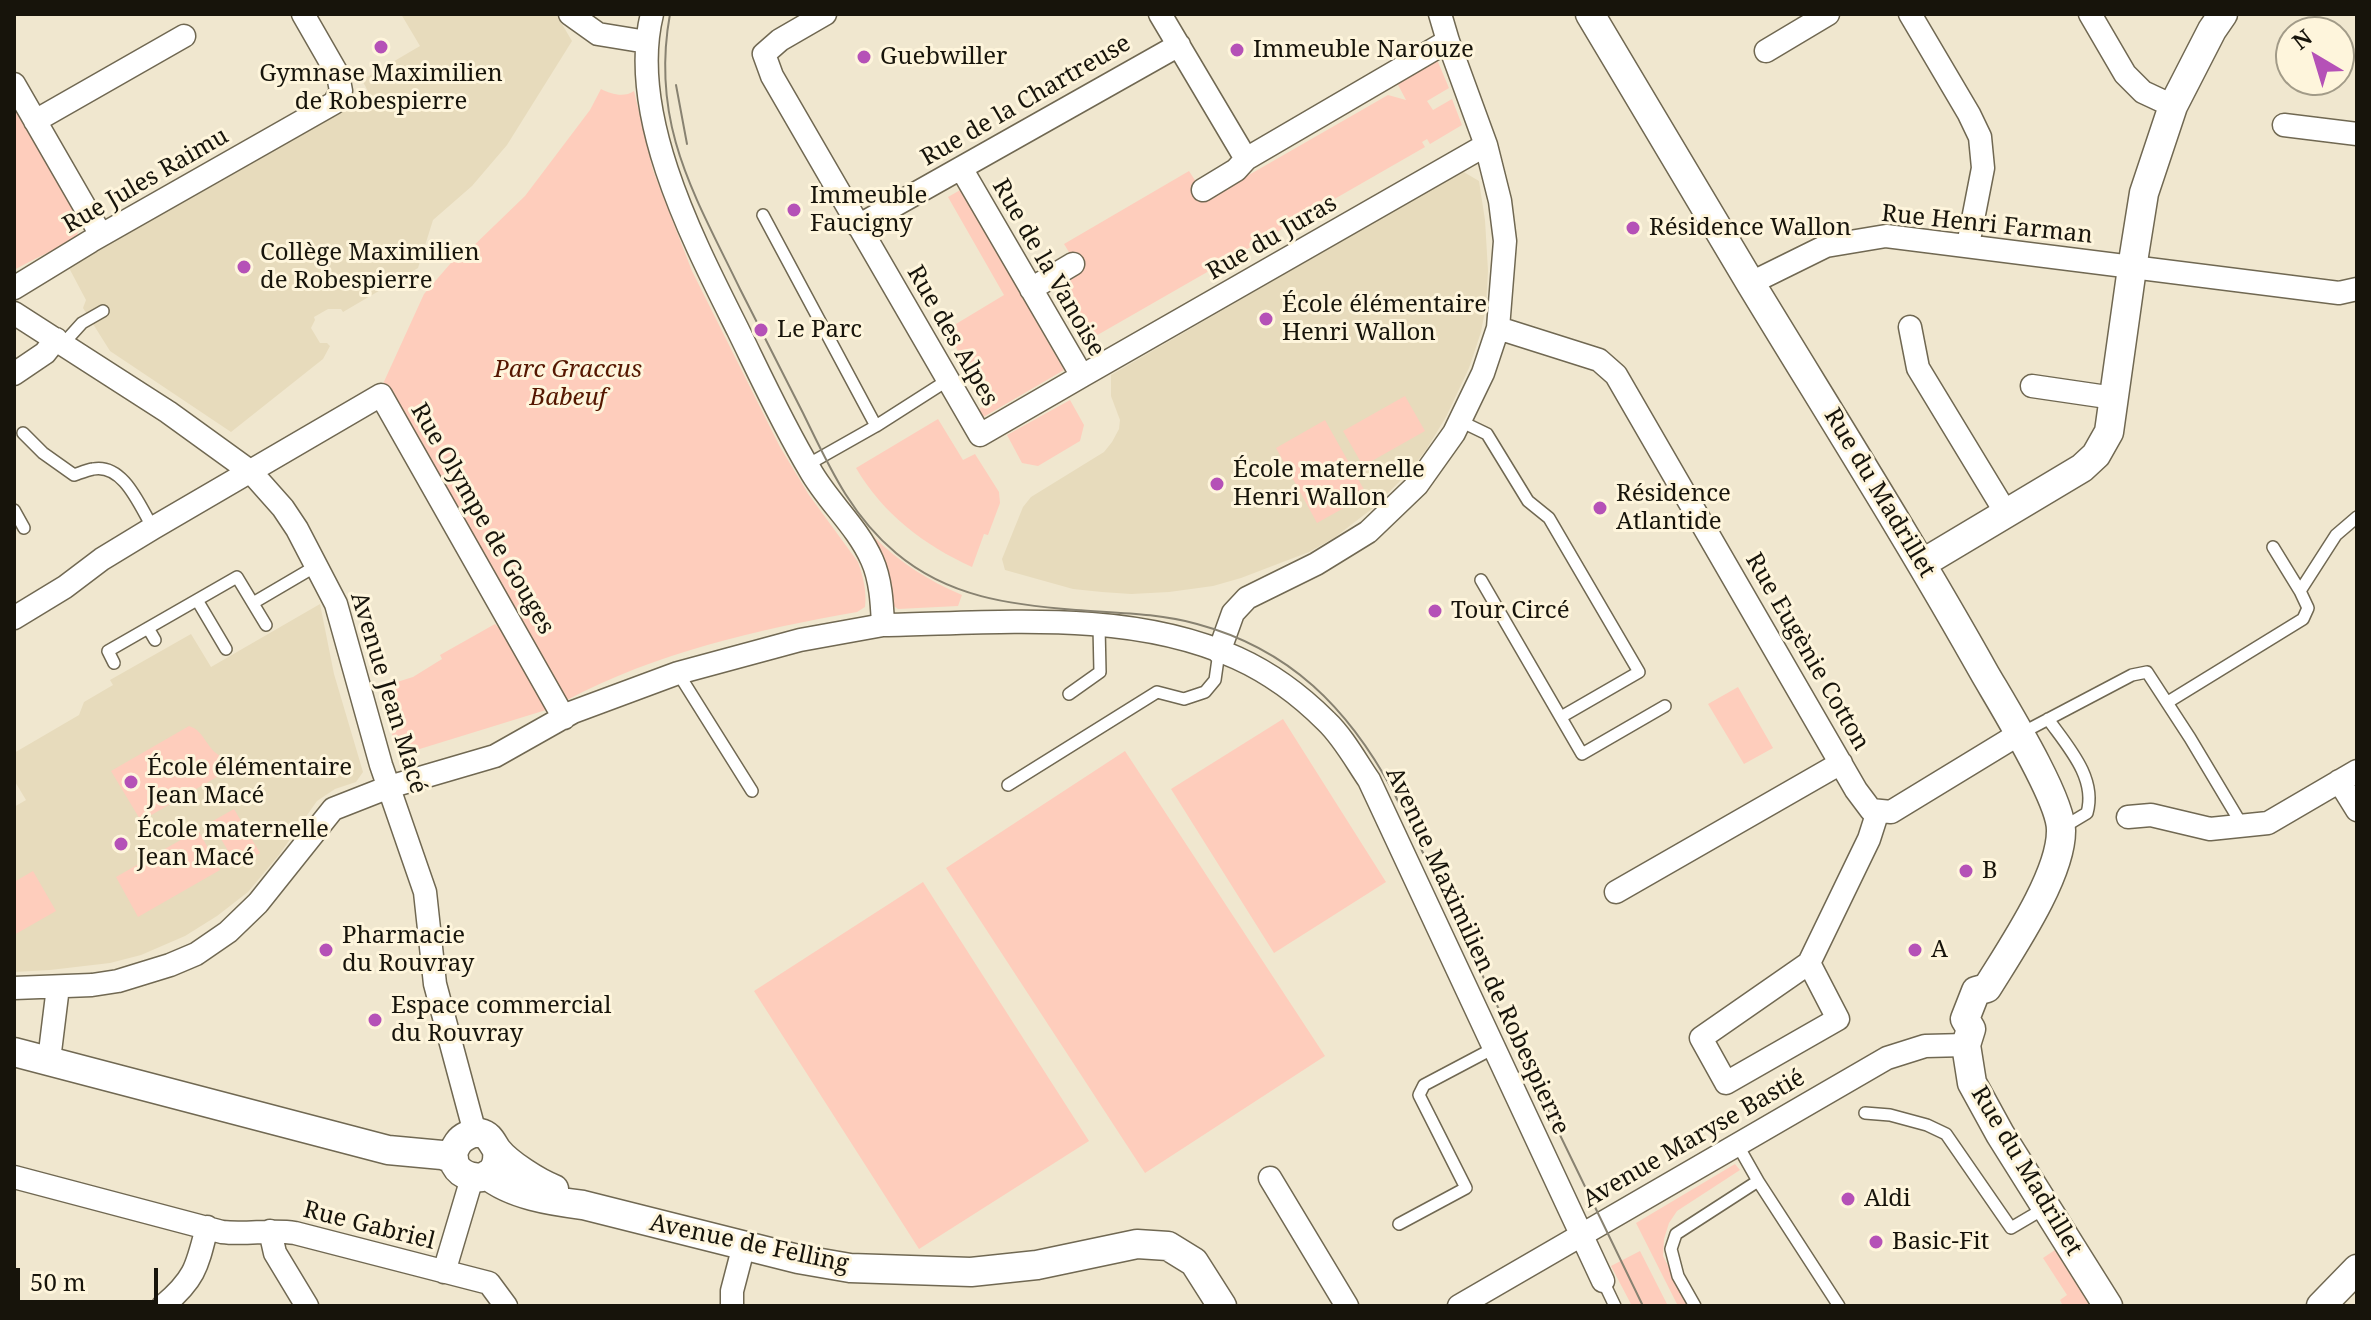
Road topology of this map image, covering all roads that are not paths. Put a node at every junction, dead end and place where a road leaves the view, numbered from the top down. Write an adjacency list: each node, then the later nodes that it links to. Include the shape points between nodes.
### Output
1 (303, 14): 28 (street, Rue Jules Raimu, via 338,75 341,91 334,103)
2 (570, 14): 14 (street, via 598,34)
3 (652, 14): 14 (street)
4 (825, 14): 27 (street, Rue des Alpes, via 764,54)
5 (1160, 14): 15 (street)
6 (1590, 14): 32 (street, Rue du Madrillet)
7 (1828, 14): 16 (street)
8 (1910, 14): 29 (street, via 1980,137 1983,168)
9 (2090, 14): 18 (street, via 2125,74 2143,92)
10 (2223, 14): 18 (street)
11 (1443, 15): 13 (street)
12 (184, 36): 19 (street)
13 (1448, 41): 22 (street); 23 (street)
14 (647, 42): 50 (street, via 647,76 666,170 697,246)
15 (1179, 45): 23 (street); 24 (street, Rue de la Chartreuse)
16 (1766, 51)
17 (14, 84): 19 (street)
18 (2173, 106): 31 (street, via 2144,193)
19 (35, 121): 28 (street)
20 (2284, 125): 21 (street)
21 (2357, 134)
22 (1486, 145): 39 (street, via 1505,241); 42 (street, Rue du Juras)
23 (1246, 159): 25 (street)
24 (961, 168): 27 (street, Rue de la Chartreuse); 34 (street, Rue de la Vanoise)
25 (1203, 190)
26 (763, 215): 47 (lane)
27 (858, 226): 43 (street, Rue des Alpes)
28 (101, 235): 33 (street, Rue Jules Raimu)
29 (1968, 245): 31 (street, Rue Henri Farman); 32 (street, Rue Henri Farman, via 1886,236 1826,246)
30 (1073, 264): 34 (street)
31 (2132, 268): 35 (street, Rue Henri Farman, via 2339,293); 45 (street)
32 (1751, 283): 58 (street, Rue du Madrillet)
33 (14, 288)
34 (1031, 289): 42 (street, Rue de la Vanoise)
35 (2357, 289)
36 (103, 311): 40 (lane)
37 (14, 313): 40 (street, Avenue Jean Macé)
38 (1910, 327): 53 (street, via 1918,368)
39 (1498, 328): 46 (street); 81 (street, Rue Eugènie Cotton, via 1599,360 1616,375)
40 (59, 341): 41 (street); 51 (street, Avenue Jean Macé)
41 (14, 374)
42 (1082, 376): 49 (street, Rue de la Vanoise)
43 (948, 380): 47 (lane); 49 (street, Rue des Alpes)
44 (2032, 386): 45 (street)
45 (2114, 398): 53 (street, via 2109,432 2096,455)
46 (1460, 421): 71 (street, via 1417,485 1368,532 1247,598 1233,613); 77 (lane, via 1487,434 1528,501 1549,518 1639,672)
47 (876, 426): 50 (lane)
48 (23, 433): 56 (lane, via 74,475 95,468 116,474 128,484)
49 (980, 435)
50 (807, 465): 66 (street, via 873,561)
51 (251, 472): 56 (street); 59 (street, Avenue Jean Macé, via 283,508); 78 (street, Rue Olympe de Gouges, via 381,395)
52 (14, 510): 55 (lane)
53 (2006, 513): 58 (street)
54 (2357, 517): 61 (lane, via 2336,535)
55 (24, 528)
56 (153, 528): 64 (street)
57 (2273, 547): 61 (lane)
58 (1923, 563): 80 (street, Rue du Madrillet)
59 (316, 566): 63 (lane); 84 (street, Avenue Jean Macé, via 336,604)
60 (1481, 580): 77 (lane)
61 (2300, 591): 75 (lane, via 2308,608 2303,619)
62 (197, 600): 63 (lane, via 237,577); 68 (lane); 70 (lane)
63 (253, 603): 65 (lane)
64 (14, 618)
65 (266, 625)
66 (883, 625): 67 (street, Avenue Maximilien de Robespierre, via 1030,621); 73 (street, Avenue Maximilien de Robespierre, via 800,640)
67 (1099, 626): 71 (street, Avenue Maximilien de Robespierre, via 1190,641); 74 (lane, via 1100,672)
68 (148, 628): 69 (lane); 72 (lane, via 108,651)
69 (155, 640)
70 (226, 649)
71 (1219, 652): 83 (lane, via 1215,680 1205,692 1184,699 1157,692); 96 (street, Avenue Maximilien de Robespierre, via 1291,690 1329,724 1369,780)
72 (114, 663)
73 (678, 673): 78 (street, Avenue Maximilien de Robespierre); 85 (lane)
74 (1069, 694)
75 (2168, 702): 79 (lane, via 2147,672); 89 (lane)
76 (1665, 706): 77 (lane, via 1582,754)
77 (1561, 717)
78 (564, 718): 84 (street, Avenue Maximilien de Robespierre, via 495,756)
79 (2048, 719): 80 (lane); 90 (lane, via 2084,771 2092,798 2087,813)
80 (2019, 734): 87 (street, via 1891,812); 90 (street, Rue du Madrillet)
81 (1841, 763): 87 (street, Rue Eugènie Cotton, via 1871,810); 91 (street)
82 (2348, 776): 86 (street); 89 (street, via 2268,823)
83 (1008, 785)
84 (389, 787): 93 (street, Avenue Maximilien de Robespierre, via 333,809 258,903 196,954 118,981); 101 (street, Avenue Jean Macé, via 425,892 435,984)
85 (752, 791)
86 (2357, 810)
87 (1878, 811): 92 (street)
88 (2128, 817): 89 (street, via 2151,815 2210,829)
89 (2243, 825)
90 (2062, 828): 95 (street, Rue du Madrillet, via 2050,878 1987,988 1976,991 1965,1019)
91 (1616, 892)
92 (1809, 963): 92 (street, via 1701,1038 1726,1083 1838,1019)
93 (58, 987): 94 (street, Avenue Maximilien de Robespierre); 98 (street)
94 (14, 988)
95 (1968, 1037): 100 (street, Avenue Maryse Bastié, via 1887,1058); 105 (street, Rue du Madrillet, via 1972,1083)
96 (1494, 1048): 106 (lane, via 1424,1085 1419,1095 1466,1188); 109 (street, Avenue Maximilien de Robespierre)
97 (14, 1052): 98 (street, Avenue de Felling)
98 (49, 1060): 101 (street, Avenue de Felling, via 388,1150)
99 (1865, 1113): 105 (lane, via 1890,1115 1946,1134 2011,1228)
100 (1737, 1144): 104 (lane); 109 (street, Avenue Maryse Bastié)
101 (477, 1159): 110 (street, Avenue de Felling, via 583,1205); 112 (street)
102 (14, 1177): 107 (street, Rue Gabriel)
103 (1270, 1178): 119 (street)
104 (1758, 1181): 122 (lane, via 1676,1234 1671,1249 1678,1276); 123 (lane)
105 (2045, 1208): 124 (street, Rue du Madrillet)
106 (1399, 1224)
107 (207, 1227): 108 (street, Rue Gabriel, via 237,1234); 114 (street, via 192,1277)
108 (270, 1231): 112 (street, Rue Gabriel); 115 (street, via 275,1253)
109 (1581, 1234): 113 (street, Avenue Maximilien de Robespierre); 120 (street, Avenue Maryse Bastié)
110 (744, 1245): 117 (street); 118 (street, Avenue de Felling, via 850,1268 971,1272 1037,1265 1137,1244 1168,1246 1194,1262)
111 (2357, 1269): 125 (street)
112 (444, 1272): 116 (street, Rue Gabriel, via 489,1283)
113 (1603, 1281): 121 (lane)
114 (163, 1306)
115 (307, 1306)
116 (506, 1306)
117 (732, 1306)
118 (1222, 1306)
119 (1347, 1306)
120 (1459, 1306)
121 (1615, 1306)
122 (1695, 1306)
123 (1839, 1306)
124 (2108, 1306)
125 (2321, 1306)

